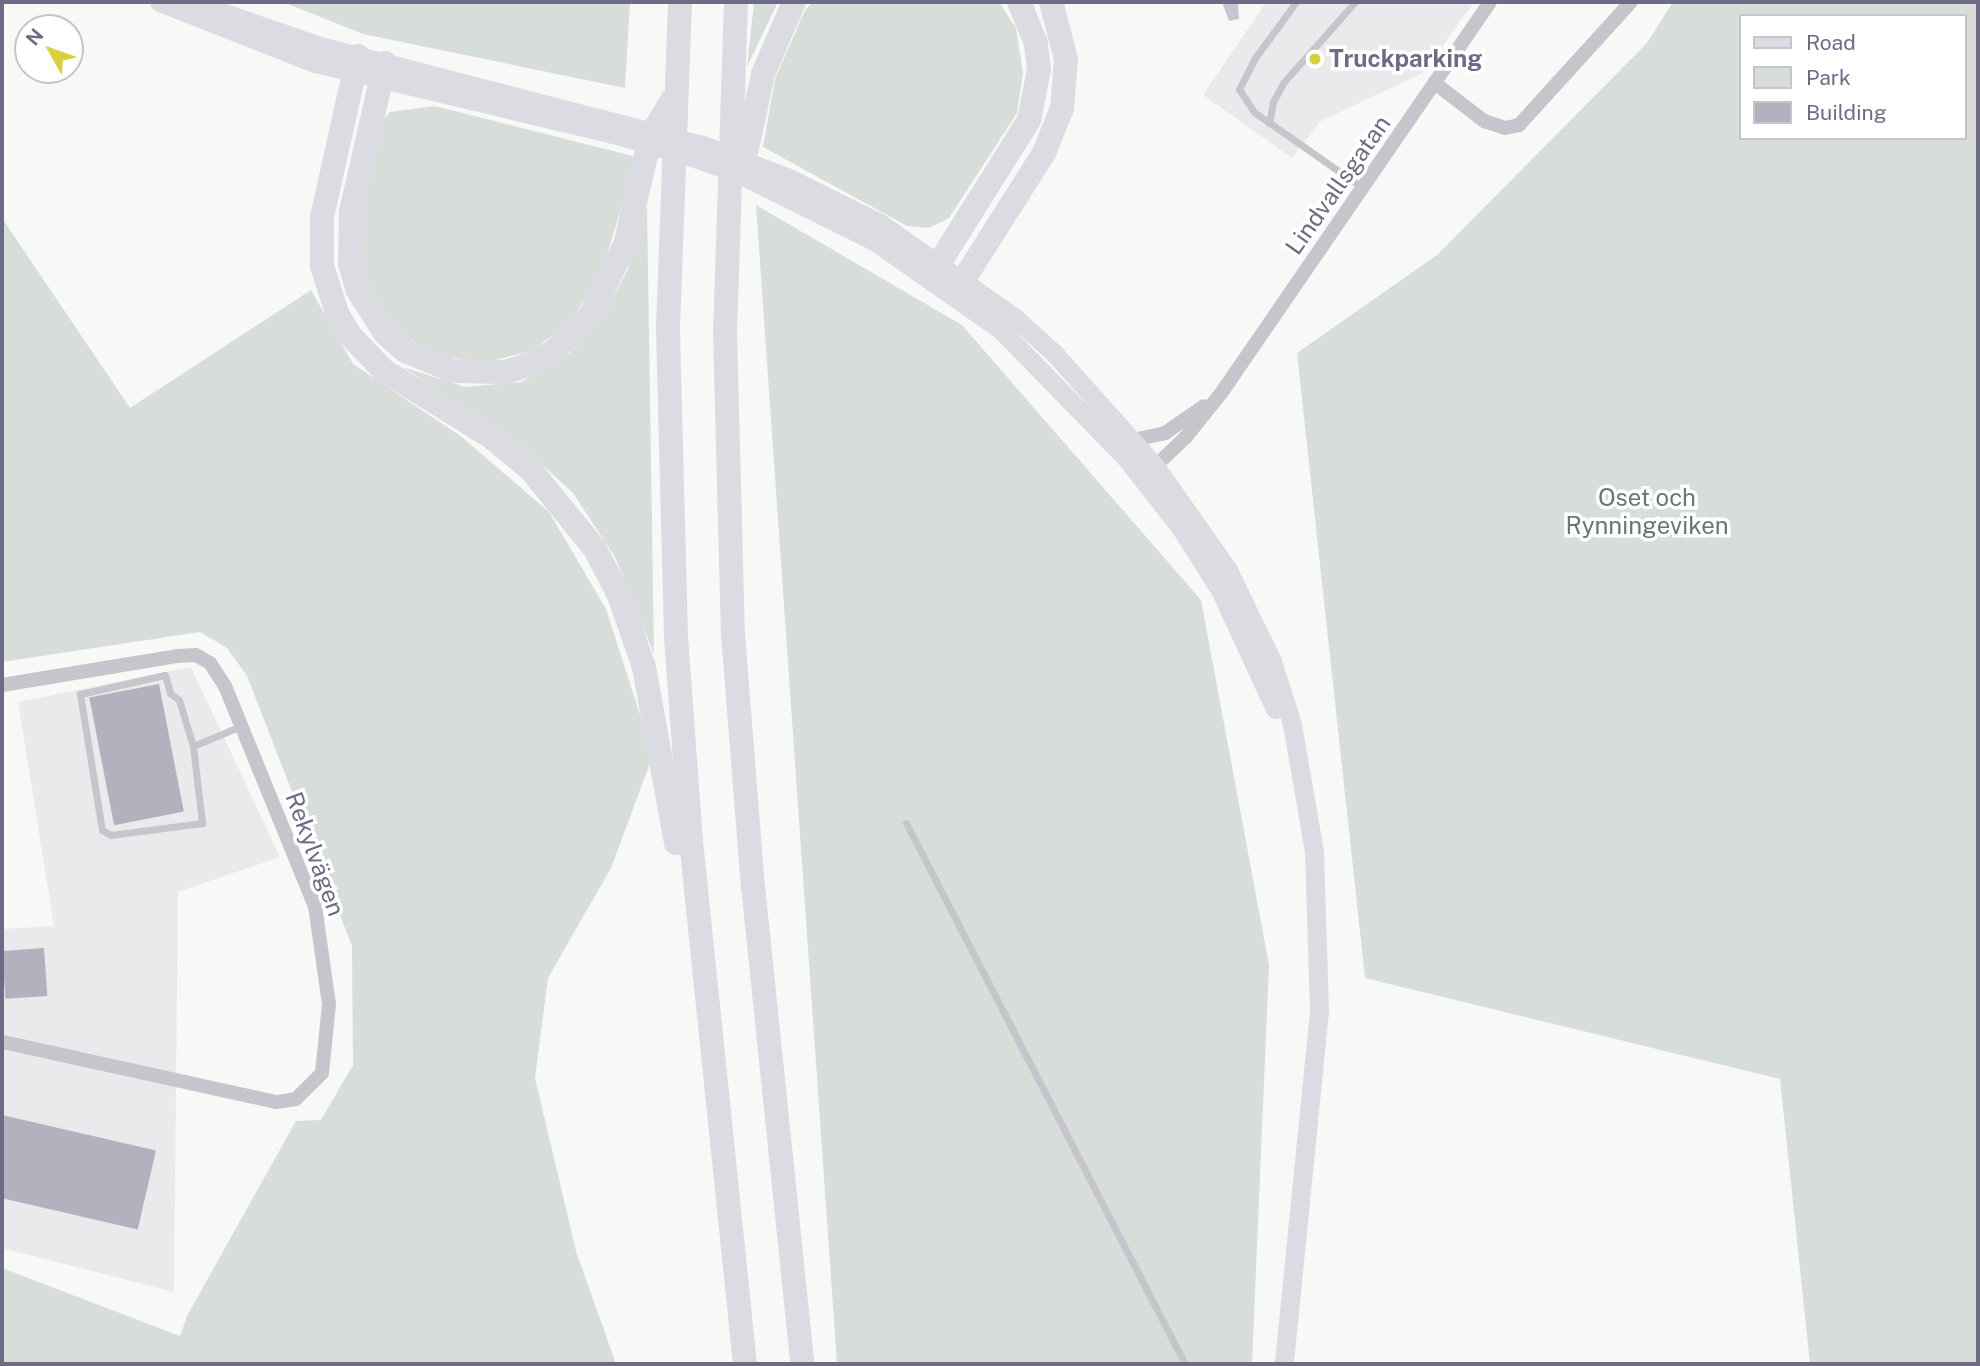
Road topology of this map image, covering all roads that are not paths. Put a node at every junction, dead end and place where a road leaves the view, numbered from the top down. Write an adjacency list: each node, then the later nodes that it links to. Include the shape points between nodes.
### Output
1 (159, 2): 12 (street)
2 (192, 2): 12 (street)
3 (680, 2): 16 (highway)
4 (736, 2): 18 (highway)
5 (794, 2): 18 (highway, via 763,74 747,149)
6 (1019, 2): 20 (highway, via 1036,43 1039,69 1029,120)
7 (1051, 2): 21 (highway, via 1066,59 1062,108 1044,153)
8 (1296, 2): 17 (lane, via 1255,58 1239,89 1254,112)
9 (1355, 2): 17 (lane, via 1283,83)
10 (1490, 2): 15 (street, Lindvallsgatan)
11 (1631, 2): 15 (street, via 1520,125 1505,128 1484,121)
12 (267, 38): 13 (street)
13 (356, 64): 14 (street); 30 (highway, via 322,217 322,266 328,290 343,324 365,353 404,383 491,436 549,488 588,538 619,595 644,667 660,742)
14 (383, 72): 16 (highway, via 351,212 350,264 357,289 377,323 405,351 441,367 480,374 531,364 554,351 591,314 625,245 652,135); 20 (street, via 615,127 786,186 880,223)
15 (1436, 84): 19 (street, Lindvallsgatan)
16 (674, 96): 30 (highway, via 668,331 672,548 691,841)
17 (1269, 123): 19 (lane)
18 (730, 174): 32 (highway, via 725,332 733,634 753,886)
19 (1364, 188): 22 (street, Lindvallsgatan)
20 (934, 270): 21 (street)
21 (958, 287): 23 (street, via 1054,353); 24 (street)
22 (1222, 392): 23 (street, Lindvallsgatan, via 1165,433); 24 (street, Lindvallsgatan)
23 (1133, 440): 24 (street)
24 (1149, 472): 34 (street, via 1220,590 1295,756 1314,851 1320,962)
25 (2, 685): 26 (street, Rekylvägen, via 196,655 218,671)
26 (242, 726): 27 (lane); 29 (street, Rekylvägen, via 315,906 328,972 326,1051 322,1073 311,1088 296,1099 276,1102)
27 (193, 746): 27 (lane, via 179,699 170,694 165,675 80,694 102,830 111,835 202,823)
28 (906, 823): 33 (lane)
29 (2, 1042)
30 (719, 1120): 31 (highway)
31 (745, 1364)
32 (802, 1364)
33 (1185, 1364)
34 (1284, 1364)

